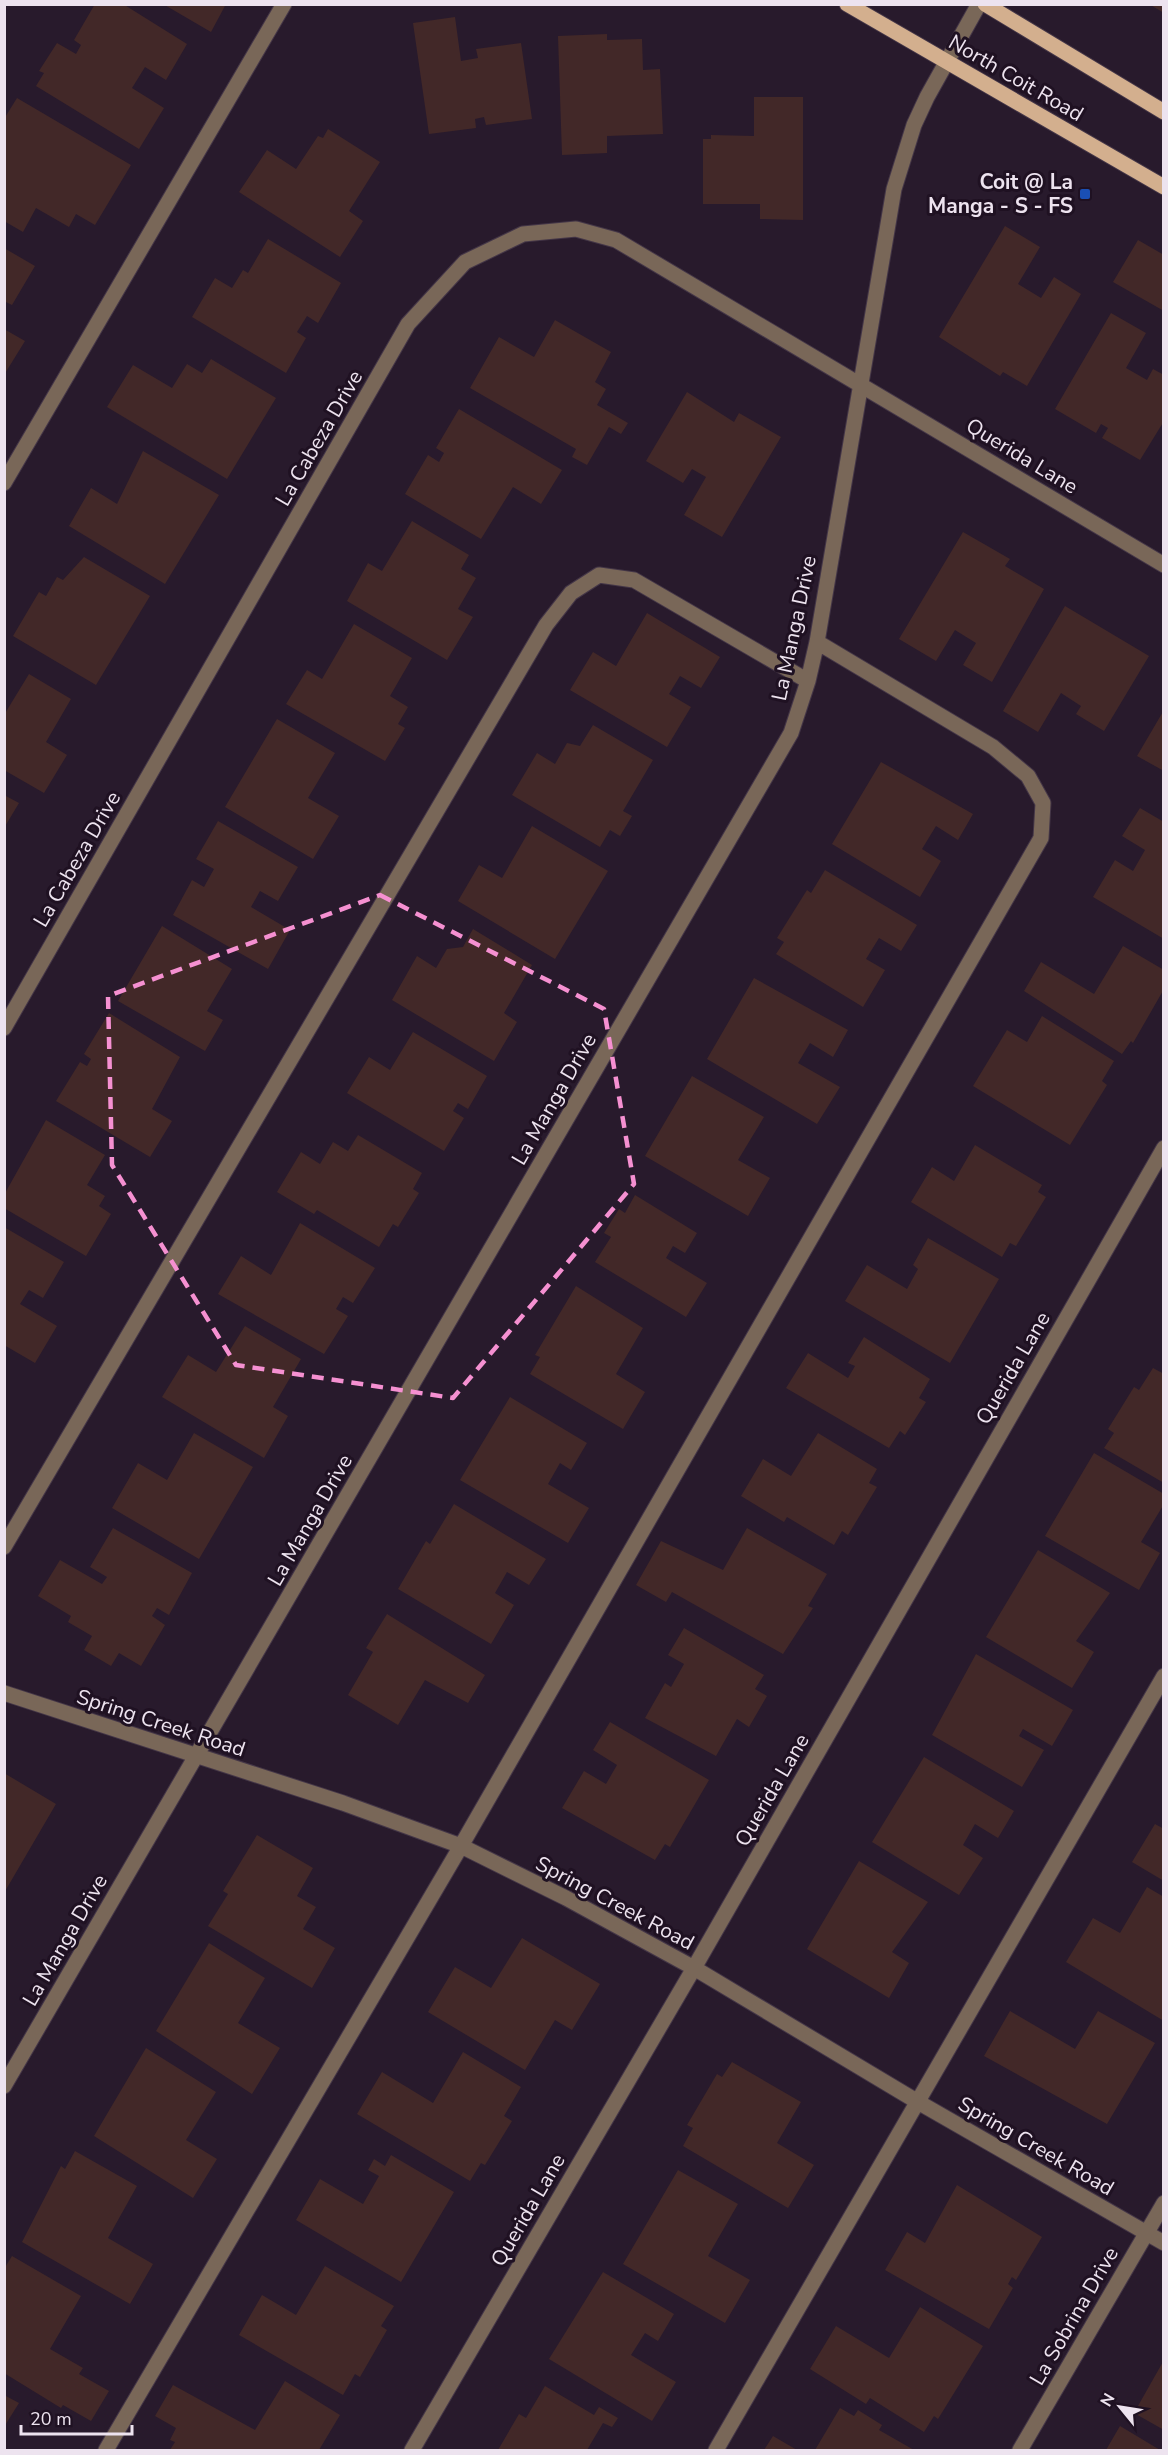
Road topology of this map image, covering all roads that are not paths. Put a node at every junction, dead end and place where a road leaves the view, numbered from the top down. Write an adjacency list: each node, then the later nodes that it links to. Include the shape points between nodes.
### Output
1 (284, 4): 9 (street)
2 (847, 4): 5 (main road, North Coit Road)
3 (979, 4): 5 (street, La Manga Drive)
4 (985, 4): 6 (main road)
5 (947, 62): 7 (main road, North Coit Road); 8 (street, La Manga Drive, via 914,125 894,189)
6 (1164, 112)
7 (1164, 188)
8 (860, 383): 10 (street, Querida Lane); 11 (street, La Manga Drive); 13 (street, La Cabeza Drive, via 616,240 576,229 523,234 465,262 408,324)
9 (4, 483)
10 (1164, 565)
11 (817, 642): 12 (street, La Manga Drive); 19 (street, via 993,747 1028,776 1043,803 1041,838)
12 (808, 681): 15 (street, via 633,580 598,575 572,593 546,625); 18 (street, La Manga Drive, via 791,733)
13 (4, 1028)
14 (1164, 1148): 20 (street, Querida Lane)
15 (4, 1547)
16 (1164, 1676): 22 (street)
17 (4, 1693): 18 (street, Spring Creek Road)
18 (197, 1757): 19 (street, Spring Creek Road, via 343,1803); 21 (street, La Manga Drive)
19 (460, 1846): 20 (street, Spring Creek Road); 26 (street)
20 (694, 1968): 22 (street, Spring Creek Road); 27 (street, Querida Lane)
21 (4, 2086)
22 (918, 2102): 24 (street, Spring Creek Road); 28 (street)
23 (1164, 2204): 24 (street, La Sobrina Drive)
24 (1146, 2233): 25 (street, Spring Creek Road); 29 (street, La Sobrina Drive)
25 (1164, 2243)
26 (106, 2451)
27 (412, 2451)
28 (716, 2451)
29 (1020, 2451)

